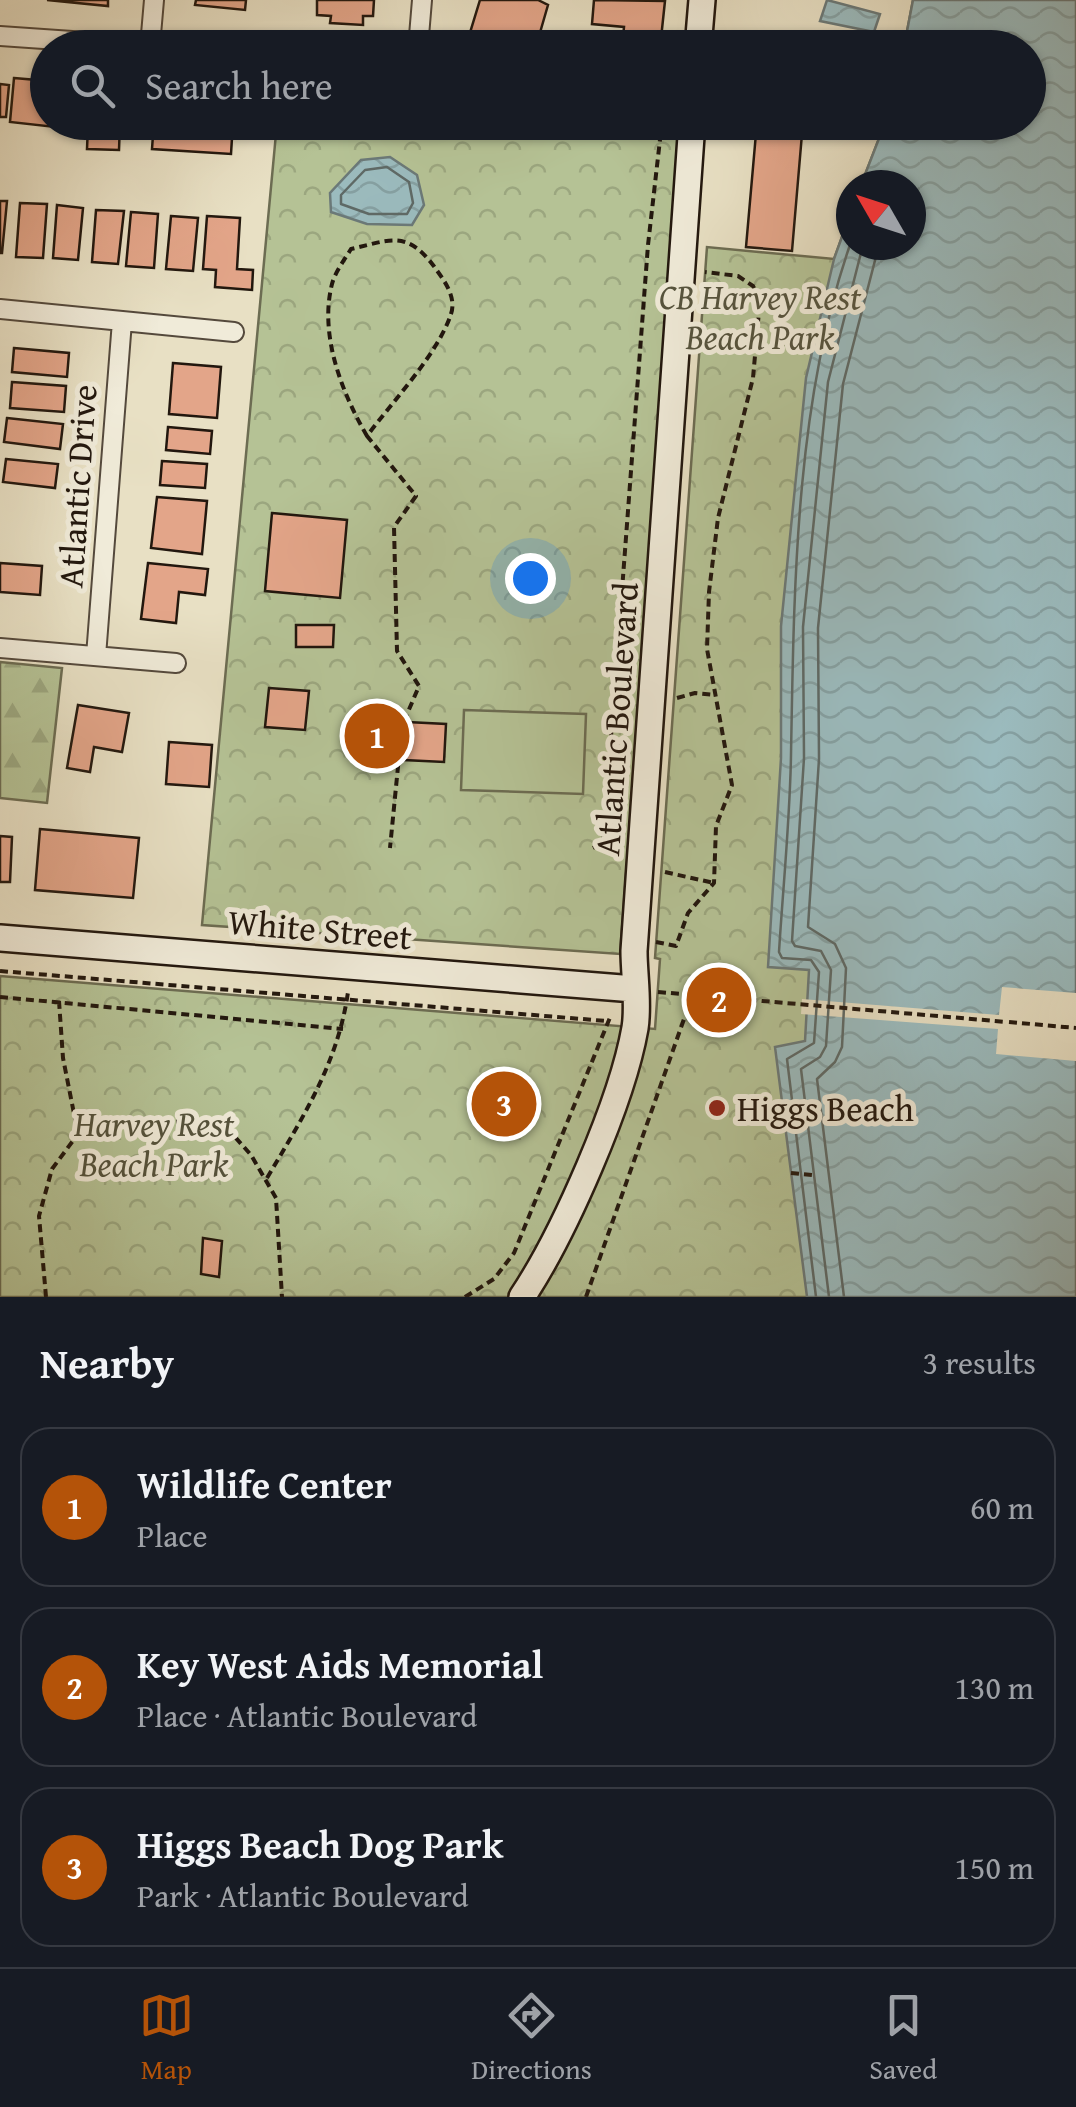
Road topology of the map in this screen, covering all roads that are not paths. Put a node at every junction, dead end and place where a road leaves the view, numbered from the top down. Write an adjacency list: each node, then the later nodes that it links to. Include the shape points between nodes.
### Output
1 (154, 0): 4 (street)
2 (422, 0): 5 (street)
3 (702, 0): 6 (street)
4 (151, 30)
5 (420, 30)
6 (700, 30)
7 (0, 36): 8 (street)
8 (30, 38)
9 (691, 140): 17 (street, Atlantic Boulevard)
10 (0, 309): 11 (street)
11 (122, 321): 12 (street); 14 (street, Atlantic Drive)
12 (234, 332)
13 (0, 648): 14 (street)
14 (96, 656): 15 (street)
15 (176, 662)
16 (0, 938): 17 (street, White Street)
17 (646, 990): 18 (street, Atlantic Boulevard, via 626,1066 548,1258)
18 (522, 1297)

